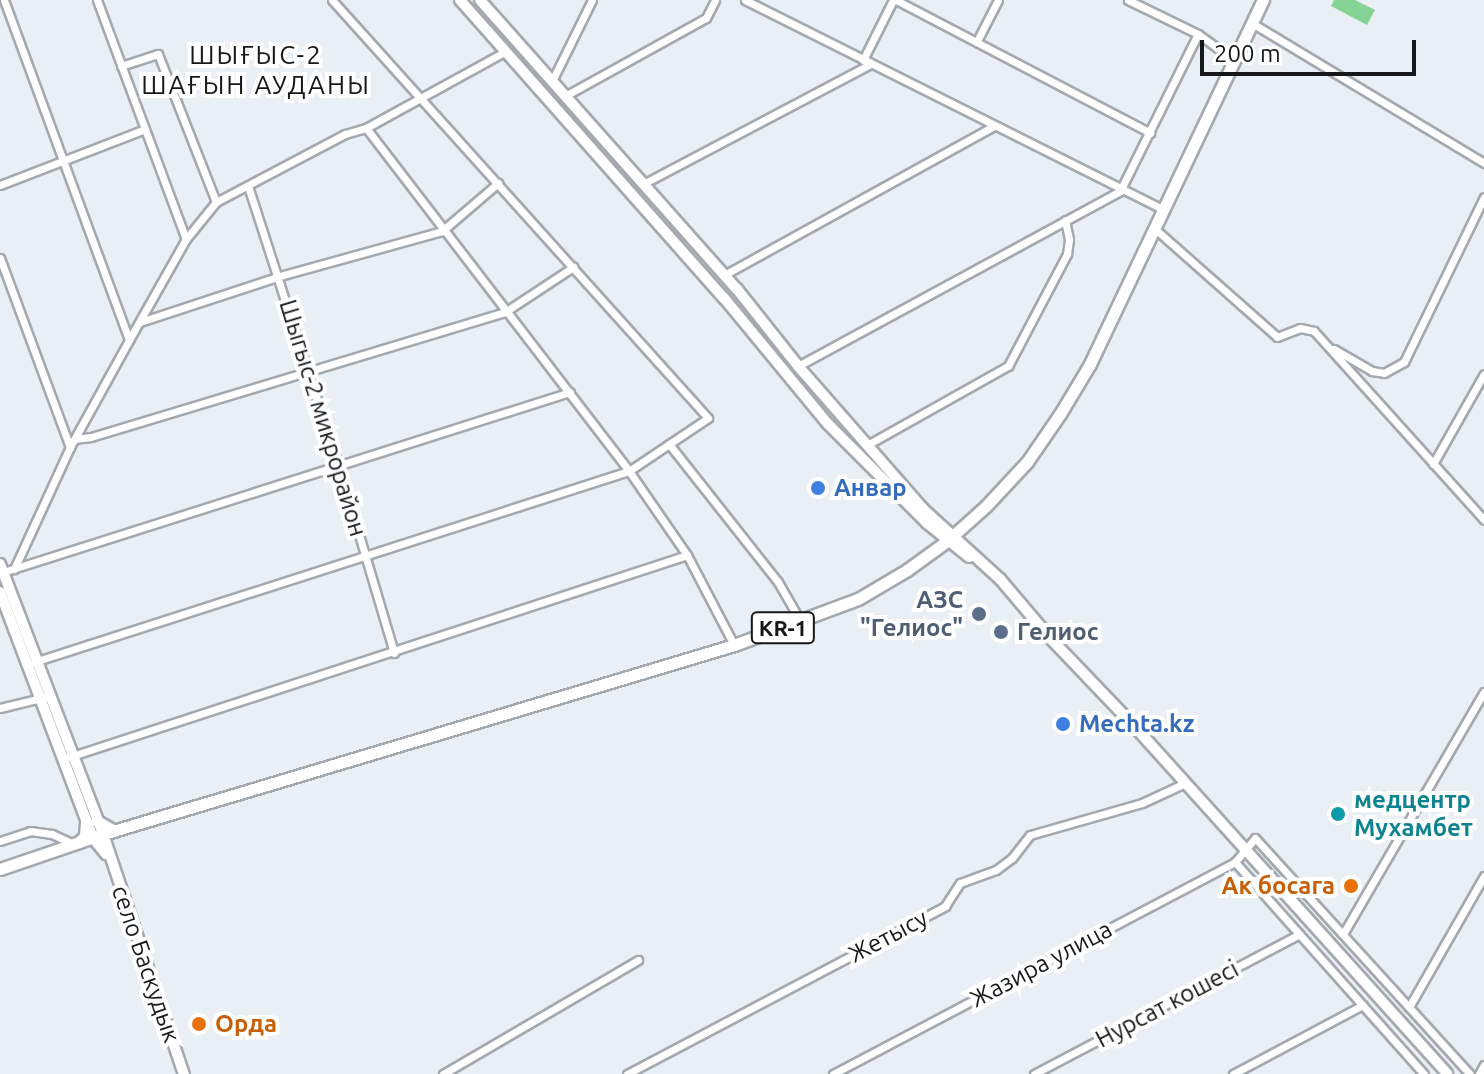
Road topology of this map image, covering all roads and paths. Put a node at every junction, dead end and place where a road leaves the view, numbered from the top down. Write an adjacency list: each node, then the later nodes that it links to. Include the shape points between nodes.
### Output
1 (4, 0): 27 (street)
2 (97, 0): 19 (street)
3 (332, 0): 22 (street)
4 (480, 0): 20 (main road)
5 (592, 0): 20 (street)
6 (715, 0): 21 (street, via 706,18)
7 (745, 0): 18 (street)
8 (895, 0): 15 (street); 18 (street)
9 (998, 0): 15 (street)
10 (1128, 0): 14 (street)
11 (1263, 0): 13 (main road, KR-1)
12 (463, 1): 16 (main road)
13 (1252, 23): 17 (main road, KR-1); 28 (street)
14 (1198, 34): 17 (street); 26 (street)
15 (977, 41): 26 (street)
16 (506, 51): 22 (street); 46 (main road)
17 (1234, 60): 36 (main road, KR-1)
18 (867, 62): 23 (street); 30 (street)
19 (121, 66): 25 (street); 35 (street, via 158,54)
20 (552, 81): 21 (main road)
21 (565, 96): 30 (main road)
22 (421, 97): 24 (street); 29 (street)
23 (994, 126): 33 (street); 43 (street)
24 (366, 128): 32 (street); 39 (street)
25 (145, 129): 27 (street); 40 (street)
26 (1150, 133): 33 (street)
27 (63, 160): 31 (street); 49 (street)
28 (1484, 163)
29 (498, 183): 39 (street); 42 (street)
30 (643, 184): 43 (main road)
31 (0, 185)
32 (248, 186): 35 (street); 44 (street, Шыгыс-2 микрорайон)
33 (1120, 191): 36 (street); 37 (street)
34 (1484, 197): 50 (street, via 1404,362 1384,373 1372,371)
35 (216, 202): 40 (street)
36 (1162, 209): 38 (main road, KR-1)
37 (1065, 220): 51 (street); 57 (street, via 1067,254 1008,366)
38 (1153, 227): 50 (street, via 1277,337 1307,328); 63 (main road, KR-1, via 1090,364 1060,414 1027,462)
39 (442, 231): 44 (street); 47 (street)
40 (186, 239): 48 (street)
41 (0, 258): 58 (street)
42 (573, 267): 47 (street); 56 (street, via 708,418)
43 (724, 275): 45 (main road)
44 (280, 276): 48 (street); 52 (street, Шыгыс-2 микрорайон)
45 (737, 289): 46 (main road); 51 (main road)
46 (724, 298): 63 (main road, via 828,424)
47 (505, 312): 52 (street); 54 (street)
48 (138, 323): 49 (street)
49 (129, 340): 55 (street)
50 (1326, 345): 59 (street)
51 (798, 366): 57 (main road)
52 (308, 372): 55 (street); 60 (street, Шыгыс-2 микрорайон)
53 (1484, 374): 59 (street)
54 (570, 392): 60 (street); 61 (street)
55 (75, 439): 58 (street)
56 (669, 444): 61 (street); 68 (street, via 778,582)
57 (867, 445): 63 (main road)
58 (70, 447): 66 (street)
59 (1433, 464): 62 (street)
60 (339, 467): 65 (street, Шыгыс-2 микрорайон); 66 (street)
61 (629, 471): 64 (street); 65 (street)
62 (1484, 520)
63 (950, 539): 68 (main road, KR-1, via 858,599); 76 (main road, via 1000,579)
64 (687, 555): 69 (street); 70 (street)
65 (365, 556): 70 (street, Шыгыс-2 микрорайон); 71 (street)
66 (4, 569): 71 (main road)
67 (0, 592): 71 (main road)
68 (801, 622): 69 (main road, KR-1)
69 (734, 645): 78 (main road, KR-1)
70 (394, 653): 75 (street)
71 (32, 662): 73 (main road, село Баскудык)
72 (1484, 692): 86 (street)
73 (44, 697): 74 (street); 75 (main road, село Баскудык)
74 (0, 708)
75 (68, 758): 77 (main road, село Баскудык)
76 (1185, 783): 81 (main road); 93 (street, Жетысу, via 1142,803 1030,835 996,870 960,883 945,906)
77 (92, 821): 78 (main road); 78 (main road, село Баскудык); 80 (main road)
78 (103, 834): 80 (main road, KR-1); 91 (main road, село Баскудык)
79 (0, 841): 80 (street, via 30,831)
80 (76, 844): 83 (main road, KR-1)
81 (1244, 848): 82 (street, Жазира улица); 86 (street, via 1255,838); 98 (main road)
82 (1235, 862): 85 (street); 94 (street, Жазира улица)
83 (0, 869)
84 (1484, 876): 89 (street)
85 (1299, 934): 88 (street); 95 (street, Нурсат кошесi)
86 (1343, 934): 89 (street)
87 (638, 960): 92 (street)
88 (1363, 1005): 96 (street); 97 (street)
89 (1409, 1007): 99 (street)
90 (1484, 1065): 100 (street)
91 (184, 1074)
92 (443, 1074)
93 (627, 1074)
94 (833, 1074)
95 (1034, 1074)
96 (1233, 1074)
97 (1424, 1074)
98 (1447, 1074)
99 (1470, 1074)
100 (1479, 1074)

